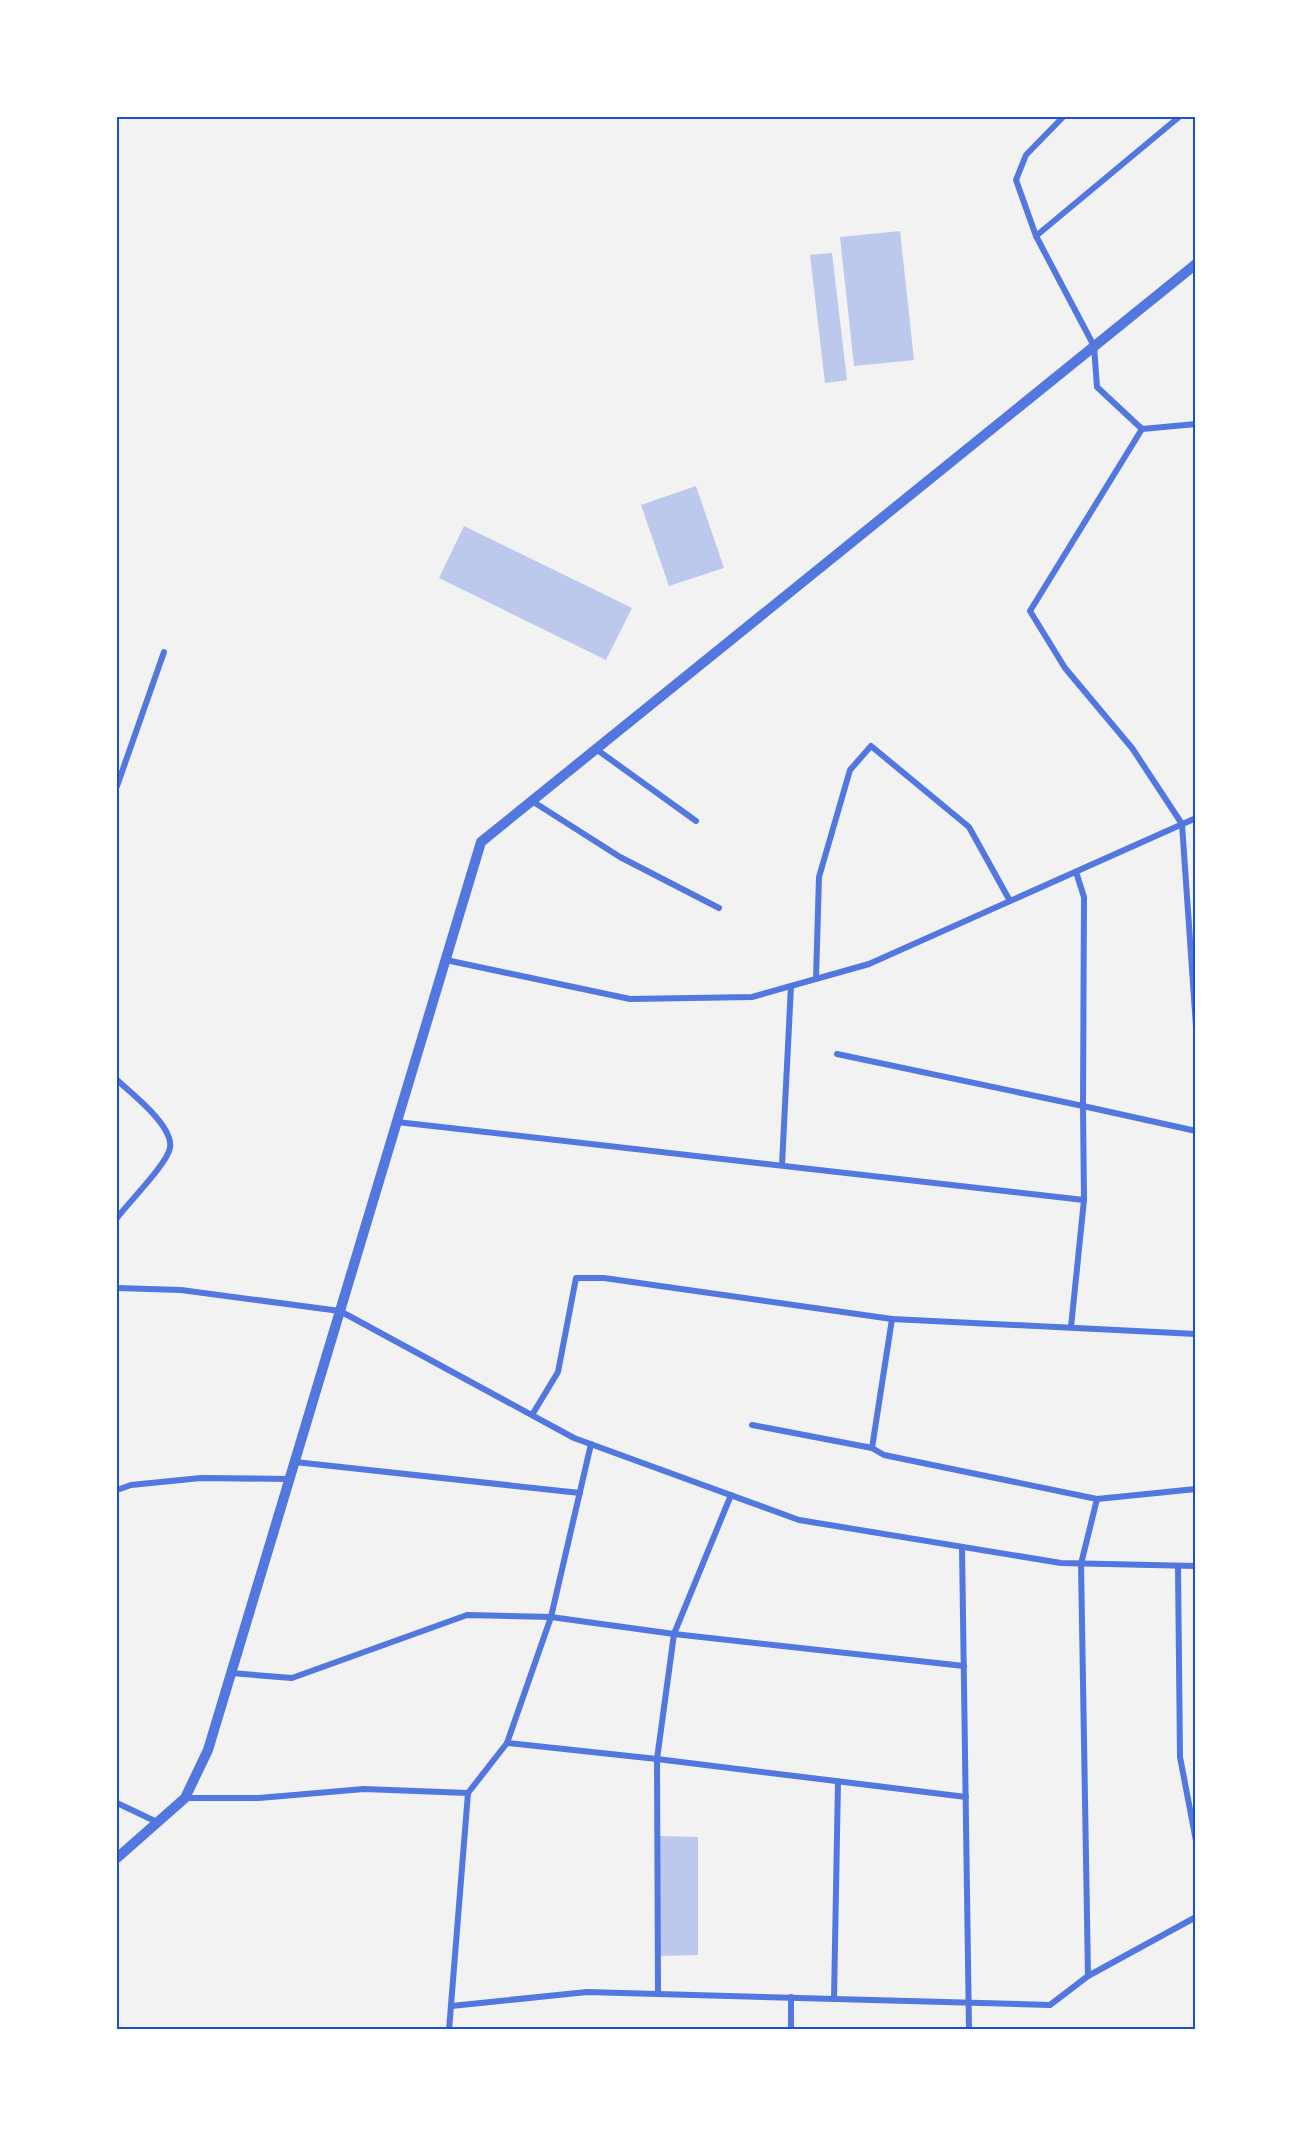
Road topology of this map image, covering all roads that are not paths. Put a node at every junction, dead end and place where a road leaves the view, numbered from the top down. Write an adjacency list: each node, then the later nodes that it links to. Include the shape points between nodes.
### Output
1 (1063, 117): 3 (street, via 1026,155 1016,180)
2 (1179, 117): 3 (street)
3 (1036, 236): 5 (street)
4 (1196, 264): 5 (street)
5 (1094, 346): 7 (street, via 1097,387); 9 (street)
6 (1196, 424): 7 (street)
7 (1142, 429): 14 (street, via 1030,611 1065,668 1132,748)
8 (164, 652): 10 (street)
9 (596, 749): 11 (street); 13 (street)
10 (117, 786)
11 (532, 801): 17 (street, via 620,857); 18 (street, via 481,842)
12 (1196, 818): 14 (street)
13 (696, 821)
14 (1182, 824): 15 (street); 21 (street)
15 (1076, 872): 16 (street); 24 (street, via 1084,897)
16 (1010, 901): 19 (street, via 869,964); 19 (street, via 969,827 871,746 850,770 819,877)
17 (719, 908)
18 (446, 960): 20 (street, via 630,999 752,997); 25 (street)
19 (816, 979): 20 (street)
20 (791, 986): 27 (street)
21 (1196, 1028)
22 (837, 1054): 24 (street)
23 (117, 1080): 29 (street, via 151,1112 169,1136 170,1149)
24 (1083, 1106): 26 (street); 28 (street)
25 (397, 1122): 27 (street); 31 (street)
26 (1196, 1131)
27 (782, 1165): 28 (street)
28 (1084, 1200): 33 (street)
29 (117, 1218)
30 (117, 1288): 31 (street, via 181,1290)
31 (340, 1311): 35 (street); 39 (street)
32 (892, 1319): 33 (street); 35 (street, via 604,1278 576,1278 558,1372); 38 (street)
33 (1071, 1327): 34 (street)
34 (1196, 1334)
35 (532, 1415): 37 (street)
36 (752, 1425): 38 (street)
37 (591, 1444): 43 (street); 44 (street)
38 (872, 1448): 45 (street, via 884,1455)
39 (295, 1462): 40 (street); 43 (street)
40 (289, 1479): 42 (street, via 201,1478); 53 (street)
41 (1196, 1489): 45 (street)
42 (117, 1490)
43 (580, 1493): 50 (street)
44 (731, 1495): 46 (street, via 799,1520); 51 (street)
45 (1097, 1500): 47 (street)
46 (962, 1547): 47 (street); 52 (street)
47 (1081, 1564): 48 (street); 65 (street)
48 (1178, 1566): 49 (street); 62 (street, via 1180,1757)
49 (1196, 1566)
50 (551, 1617): 51 (street); 53 (street, via 467,1615 291,1678); 54 (street)
51 (674, 1634): 52 (street); 55 (street)
52 (964, 1666): 58 (street)
53 (231, 1673): 59 (street, via 208,1750)
54 (507, 1743): 55 (street); 57 (street)
55 (657, 1759): 56 (street); 66 (street)
56 (838, 1781): 58 (street); 68 (street)
57 (468, 1793): 59 (street, via 364,1789 260,1798); 70 (street)
58 (966, 1797): 69 (street)
59 (185, 1798): 61 (street)
60 (117, 1803): 61 (street)
61 (157, 1822): 63 (street)
62 (1196, 1841)
63 (117, 1858)
64 (1196, 1917): 65 (street)
65 (1088, 1976): 69 (street, via 1050,2005)
66 (658, 1994): 67 (street); 70 (street, via 587,1992)
67 (791, 1997): 68 (street); 72 (street)
68 (834, 1999): 69 (street)
69 (968, 2003): 73 (street)
70 (451, 2006): 71 (street)
71 (450, 2030)
72 (791, 2030)
73 (969, 2030)

